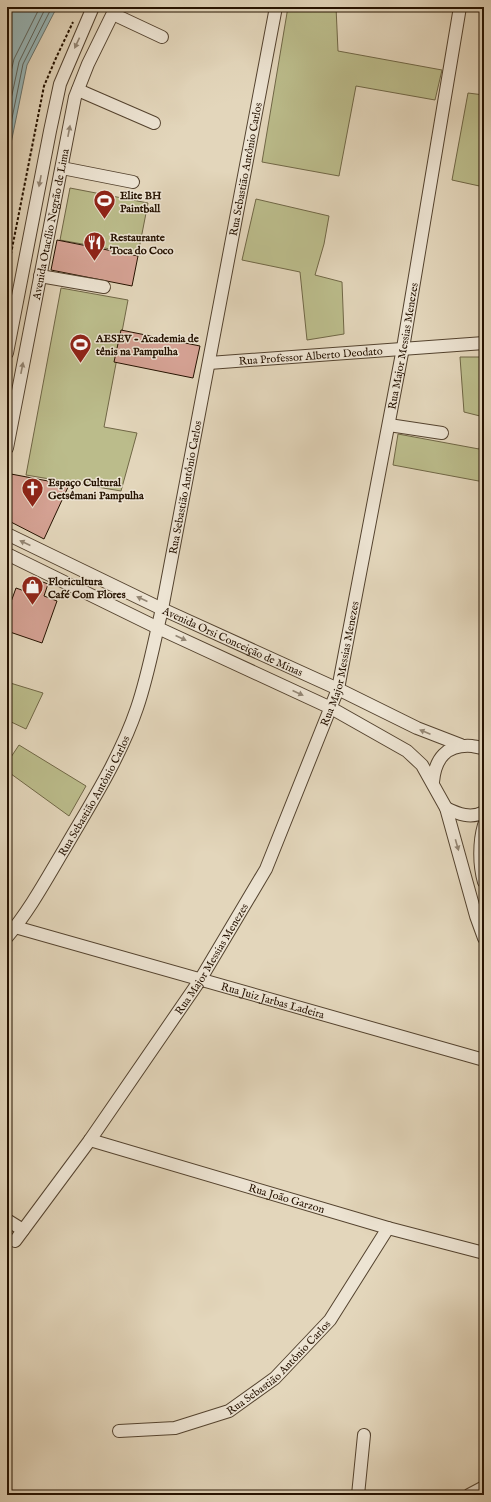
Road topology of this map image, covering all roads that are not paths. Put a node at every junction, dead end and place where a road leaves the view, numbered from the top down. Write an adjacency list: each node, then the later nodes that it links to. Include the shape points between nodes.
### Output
1 (93, 7): 14 (street, Avenida Otacílio Negrão de Lima, one-way to 14, via 60,84)
2 (276, 7): 15 (street, Rua Sebastião Antônio Carlos)
3 (460, 7): 13 (street, Rua Major Messias Menezes)
4 (114, 10): 5 (street); 6 (street, Avenida Otacílio Negrão de Lima)
5 (162, 37)
6 (78, 90): 7 (street); 8 (street, Avenida Otacílio Negrão de Lima, one-way to 6)
7 (154, 122)
8 (62, 168): 9 (street); 10 (street, Avenida Otacílio Negrão de Lima)
9 (133, 182)
10 (40, 276): 11 (street); 18 (street, Avenida Otacílio Negrão de Lima, one-way to 10)
11 (104, 287)
12 (484, 343): 13 (street, Rua Professor Alberto Deodato)
13 (403, 348): 15 (street, Rua Professor Alberto Deodato); 16 (street, Rua Major Messias Menezes)
14 (7, 353)
15 (209, 363): 21 (street, Rua Sebastião Antônio Carlos)
16 (389, 425): 17 (street); 23 (street, Rua Major Messias Menezes)
17 (442, 433)
18 (7, 448)
19 (7, 534): 21 (street, Avenida Orsi Conceição de Minas, one-way to 19)
20 (7, 554): 22 (street, Avenida Orsi Conceição de Minas)
21 (162, 609): 22 (street, Rua Sebastião Antônio Carlos); 23 (street, Avenida Orsi Conceição de Minas)
22 (158, 628): 24 (street, Avenida Orsi Conceição de Minas, one-way to 24); 32 (street, Rua Sebastião Antônio Carlos, via 137,708 124,743 84,817)
23 (338, 689): 24 (street, Rua Major Messias Menezes); 25 (street, Avenida Orsi Conceição de Minas, one-way to 23, via 417,728)
24 (331, 708): 27 (street, Avenida Orsi Conceição de Minas, via 407,751 422,765); 35 (street, Rua Major Messias Menezes, via 266,869)
25 (461, 746): 26 (street); 27 (street, via 449,750 440,759 434,770)
26 (483, 747)
27 (433, 782): 28 (street, Avenida Orsi Conceição de Minas)
28 (446, 808): 29 (street, via 456,814 468,816); 34 (street, Avenida Orsi Conceição de Minas, one-way to 34)
29 (484, 812)
30 (484, 825): 31 (street, via 481,845)
31 (484, 882)
32 (15, 927): 33 (street, Rua Sebastião Antônio Carlos); 35 (street, Rua Juiz Jarbas Ladeira)
33 (7, 937)
34 (484, 938)
35 (200, 980): 36 (street, Rua Juiz Jarbas Ladeira); 37 (street, Rua Major Messias Menezes)
36 (484, 1060)
37 (90, 1140): 39 (street, Rua João Garzon); 40 (street, Rua Major Messias Menezes)
38 (7, 1220): 40 (street)
39 (388, 1228): 42 (street, Rua João Garzon); 43 (street, Rua Sebastião Antônio Carlos, via 330,1320 275,1378 229,1410 175,1428)
40 (23, 1230): 41 (street, Rua Major Messias Menezes)
41 (15, 1241)
42 (484, 1253)
43 (119, 1431)
44 (364, 1435): 46 (street)
45 (484, 1487): 47 (street)
46 (358, 1495)
47 (469, 1495)

